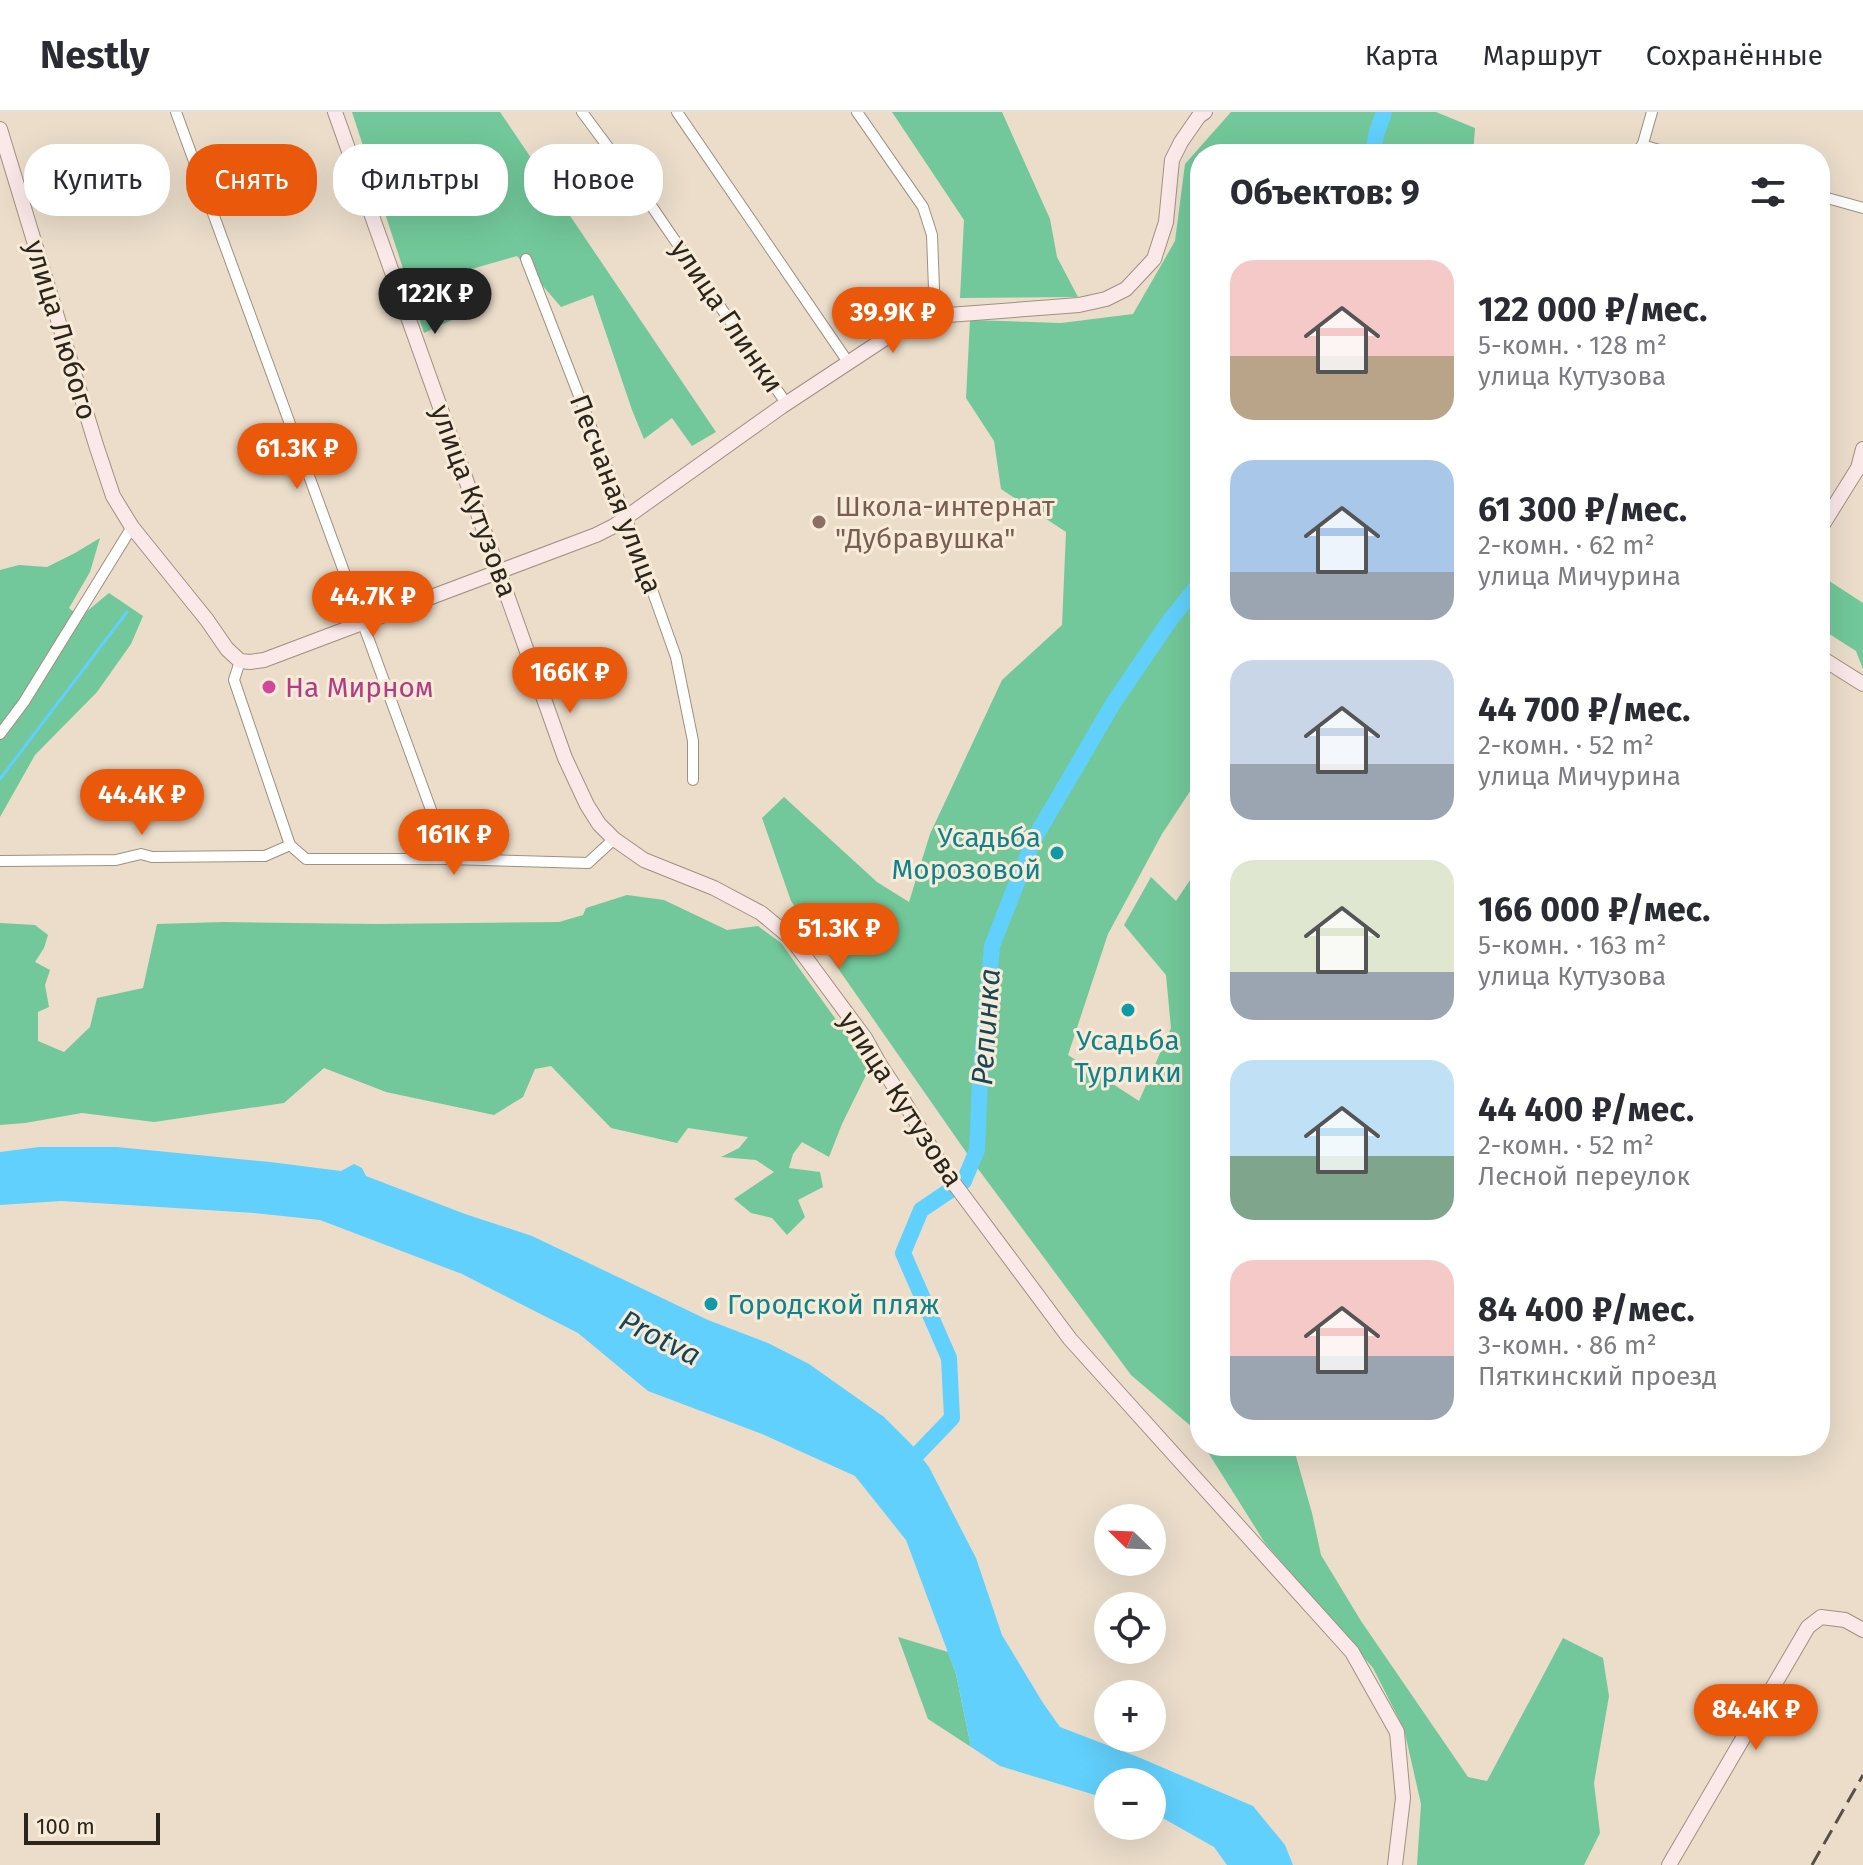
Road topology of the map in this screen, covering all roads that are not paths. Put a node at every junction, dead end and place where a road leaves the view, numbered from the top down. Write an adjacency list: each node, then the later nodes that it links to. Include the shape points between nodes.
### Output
1 (176, 112): 22 (street)
2 (335, 112): 21 (main road, улица Кутузова)
3 (582, 112): 15 (street, улица Глинки)
4 (677, 112): 14 (street)
5 (857, 112): 13 (street, via 923,207 932,235)
6 (1205, 112): 13 (main road, via 1172,160 1166,222 1154,259 1126,289 1079,305)
7 (1652, 112): 9 (street)
8 (0, 129): 20 (main road, улица Любого, via 96,445 113,496)
9 (1643, 144)
10 (1830, 199): 11 (street)
11 (1863, 208)
12 (526, 259): 19 (street, Песчаная улица)
13 (935, 316): 14 (main road, via 907,324)
14 (848, 362): 15 (main road)
15 (786, 403): 19 (main road)
16 (1863, 449): 17 (main road)
17 (1860, 470): 18 (main road)
18 (1830, 514)
19 (626, 517): 21 (main road, via 596,535); 27 (street, Песчаная улица, via 676,657 693,741)
20 (132, 527): 23 (main road, улица Любого); 26 (street)
21 (500, 571): 22 (main road); 28 (main road, улица Кутузова, via 565,758 587,805)
22 (363, 622): 23 (main road, via 264,660); 30 (street)
23 (240, 661): 29 (street, via 234,680)
24 (1830, 663): 25 (main road)
25 (1863, 684)
26 (0, 734)
27 (693, 780)
28 (614, 839): 30 (street, via 588,863); 33 (main road, улица Кутузова, via 644,860 761,913 791,938 865,1038 966,1201 1070,1339 1352,1652 1397,1732 1403,1798)
29 (290, 845): 30 (street, via 306,859); 31 (street, via 248,857 141,854 116,860)
30 (449, 859)
31 (0, 861)
32 (1863, 1630): 34 (main road, via 1845,1620 1821,1617 1808,1627)
33 (1395, 1865)
34 (1669, 1865)

